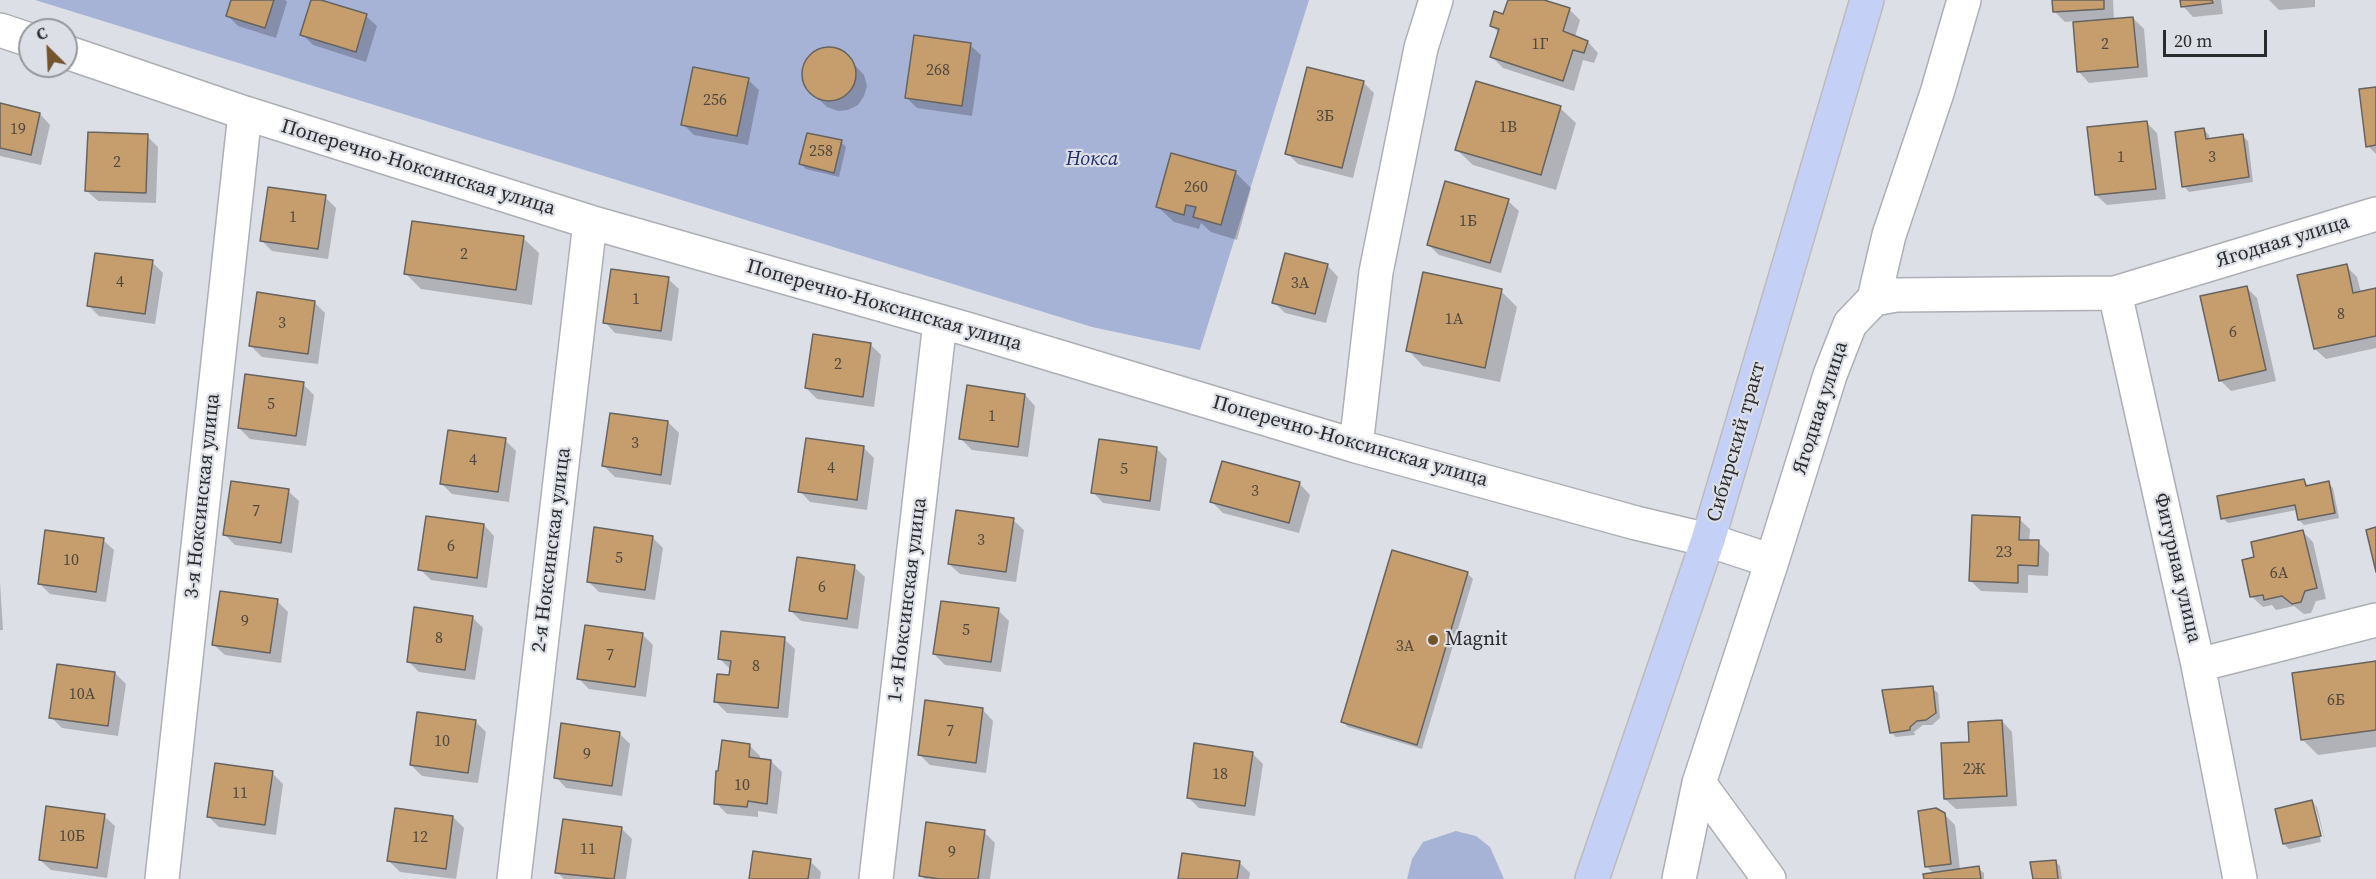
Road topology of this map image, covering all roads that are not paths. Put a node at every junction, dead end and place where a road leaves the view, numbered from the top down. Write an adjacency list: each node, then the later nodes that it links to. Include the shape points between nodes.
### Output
1 (1436, 0): 13 (street, via 1421,48 1376,272)
2 (1867, 0): 14 (main road, Сибирский тракт)
3 (1964, 0): 11 (street, via 1889,235)
4 (0, 30): 5 (street)
5 (18, 36)
6 (78, 56): 7 (street, Поперечно-Ноксинская улица)
7 (245, 113): 9 (street, Поперечно-Ноксинская улица); 19 (street, 3-я Ноксинская улица)
8 (2376, 214): 10 (street, Ягодная улица)
9 (590, 222): 12 (street, Поперечно-Ноксинская улица); 20 (street, 2-я Ноксинская улица)
10 (2115, 292): 11 (street, Ягодная улица, via 1896,295); 17 (street, Фигурная улица)
11 (1874, 299): 15 (street, Ягодная улица, via 1850,324 1830,375)
12 (940, 322): 13 (street, Поперечно-Ноксинская улица); 21 (street, 1-я Ноксинская улица)
13 (1356, 446): 14 (street, Поперечно-Ноксинская улица)
14 (1708, 540): 15 (street, Поперечно-Ноксинская улица); 22 (main road, Сибирский тракт)
15 (1772, 561): 18 (street, Ягодная улица)
16 (2376, 620): 17 (street, Фигурная улица)
17 (2198, 665): 25 (street)
18 (1699, 783): 23 (street, Ягодная улица); 24 (street)
19 (162, 879)
20 (514, 879)
21 (876, 879)
22 (1592, 879)
23 (1679, 879)
24 (1769, 879)
25 (2240, 879)

